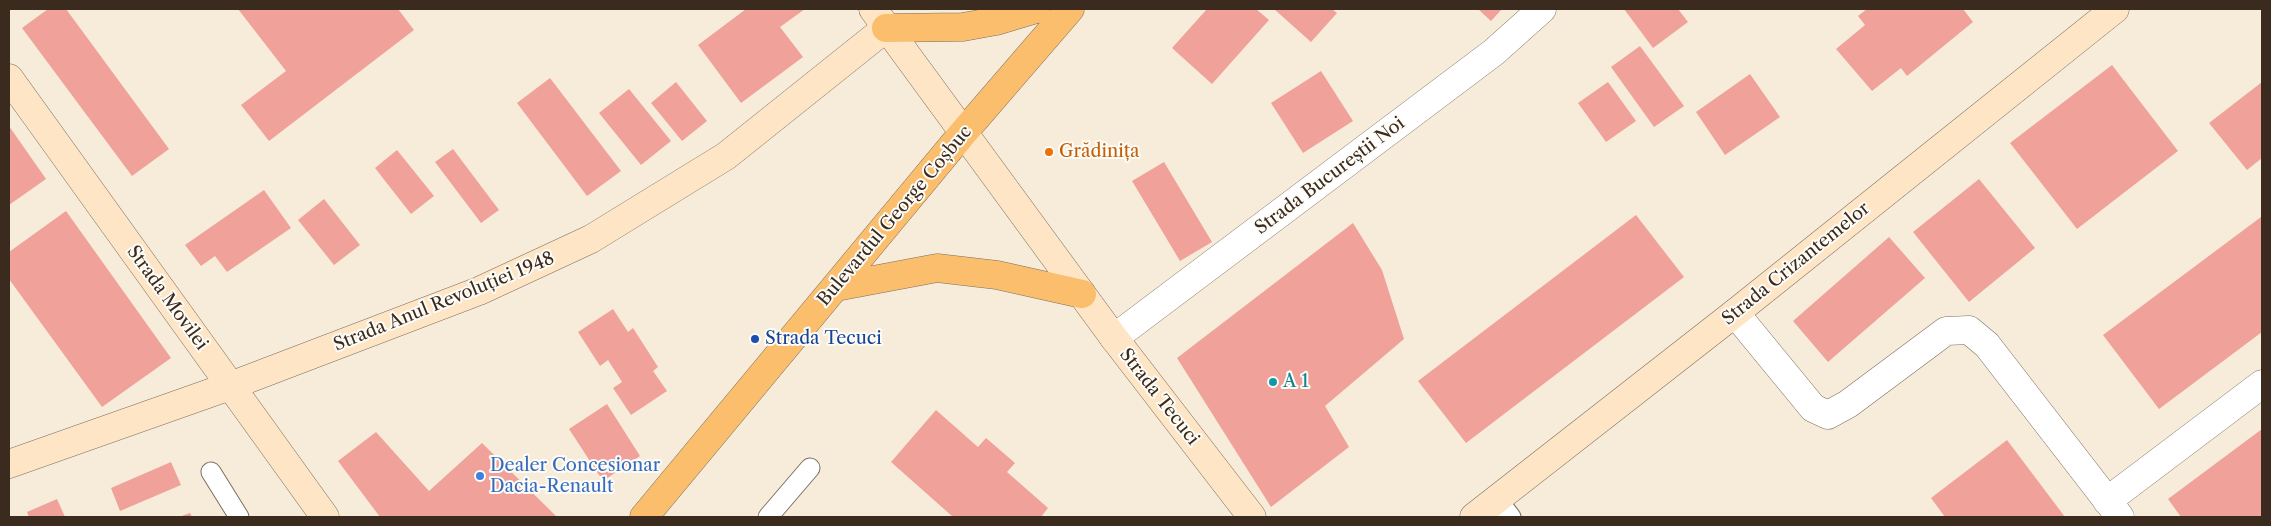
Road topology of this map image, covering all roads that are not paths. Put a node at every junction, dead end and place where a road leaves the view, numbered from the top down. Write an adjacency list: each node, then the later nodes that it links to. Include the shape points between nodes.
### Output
1 (1036, 9): 5 (main road, via 963,28)
2 (1070, 9): 7 (main road, Bulevardul George Coșbuc)
3 (1542, 9): 11 (street, Strada Bucureștii Noi, via 1494,52)
4 (2115, 9): 10 (street, Strada Crizantemelor)
5 (880, 18): 7 (street, Strada Tecuci); 13 (street, Strada Anul Revoluției 1948, via 726,156 591,240 479,291)
6 (9, 78): 13 (street, Strada Movilei)
7 (963, 132): 8 (main road, Bulevardul George Coșbuc); 9 (street, Strada Tecuci)
8 (836, 287): 9 (main road, via 937,268 997,274); 21 (main road, Bulevardul George Coșbuc)
9 (1082, 294): 11 (street, Strada Tecuci)
10 (1735, 313): 17 (street, Strada Crizantemelor); 18 (street, via 1813,408 1828,415 1848,404 1946,331 1969,330 1986,345)
11 (1114, 338): 23 (street, Strada Tecuci)
12 (2262, 384): 18 (street)
13 (230, 386): 14 (street, Strada Anul Revoluției 1948); 20 (street, Strada Movilei)
14 (9, 464)
15 (810, 468): 22 (lane)
16 (211, 472): 19 (lane)
17 (1504, 508): 24 (street, Strada Crizantemelor)
18 (2113, 509)
19 (240, 517)
20 (325, 517)
21 (644, 517)
22 (768, 517)
23 (1252, 517)
24 (1474, 517)

